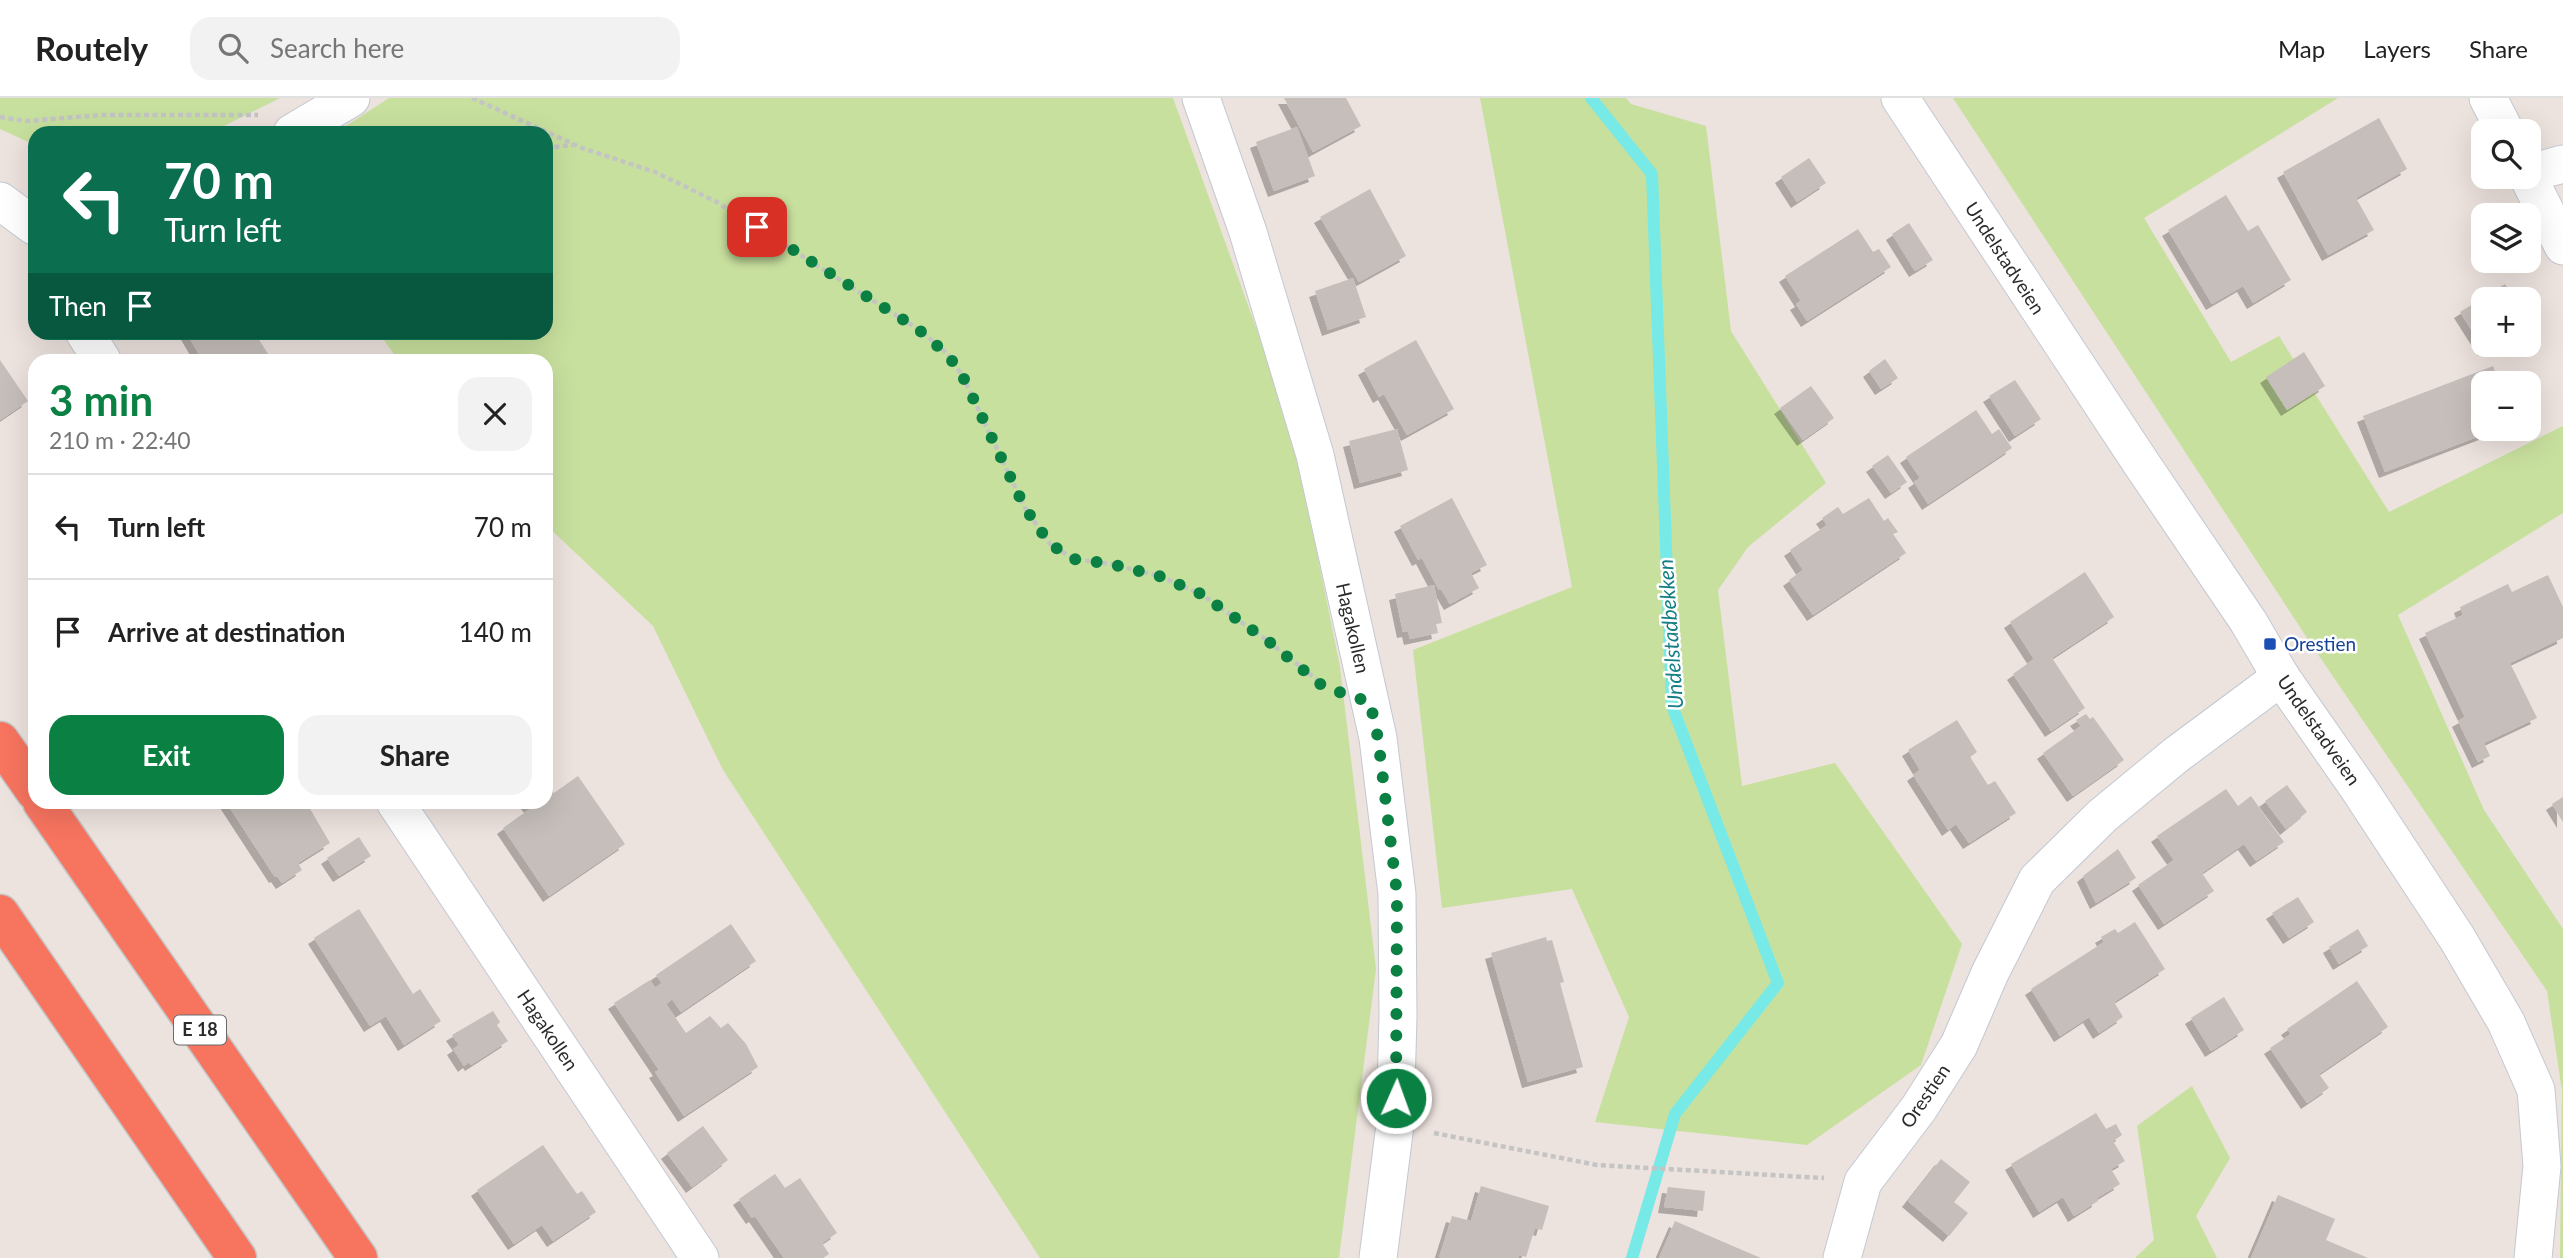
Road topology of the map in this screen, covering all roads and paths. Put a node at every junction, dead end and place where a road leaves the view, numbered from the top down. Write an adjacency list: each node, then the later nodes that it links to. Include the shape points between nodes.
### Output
1 (351, 98): 8 (street)
2 (472, 98): 9 (path)
3 (1201, 98): 20 (street, Hagakollen, via 1248,232 1315,455)
4 (1900, 98): 19 (street, Undelstadveien)
5 (2488, 98): 7 (street)
6 (0, 117): 8 (path, via 27,121 114,115 270,115)
7 (2499, 119)
8 (305, 125)
9 (533, 126)
10 (553, 135): 11 (path)
11 (574, 145): 12 (path); 20 (path, via 656,172 715,201 918,329 948,355 963,377 1025,508 1050,544 1074,559 1159,576 1201,594 1324,687)
12 (553, 147)
13 (2563, 164): 14 (street)
14 (2541, 171)
15 (2536, 189): 18 (street)
16 (0, 201): 17 (street)
17 (28, 222)
18 (2563, 246)
19 (2281, 677): 27 (street, Orestien, via 2102,816 2037,880 1959,1045); 33 (street, Undelstadveien, via 2457,938 2506,1022 2536,1090 2542,1166)
20 (1370, 702): 26 (street, Hagakollen, via 1397,894)
21 (0, 741): 22 (highway)
22 (28, 781)
23 (47, 809): 29 (highway, E 18)
24 (400, 809): 30 (street, Hagakollen)
25 (0, 914): 28 (highway)
26 (1395, 1125): 27 (path, via 1597,1166); 31 (street, Hagakollen)
27 (1863, 1182): 32 (street, Orestien)
28 (237, 1258)
29 (358, 1258)
30 (700, 1258)
31 (1378, 1258)
32 (1842, 1258)
33 (2533, 1258)

